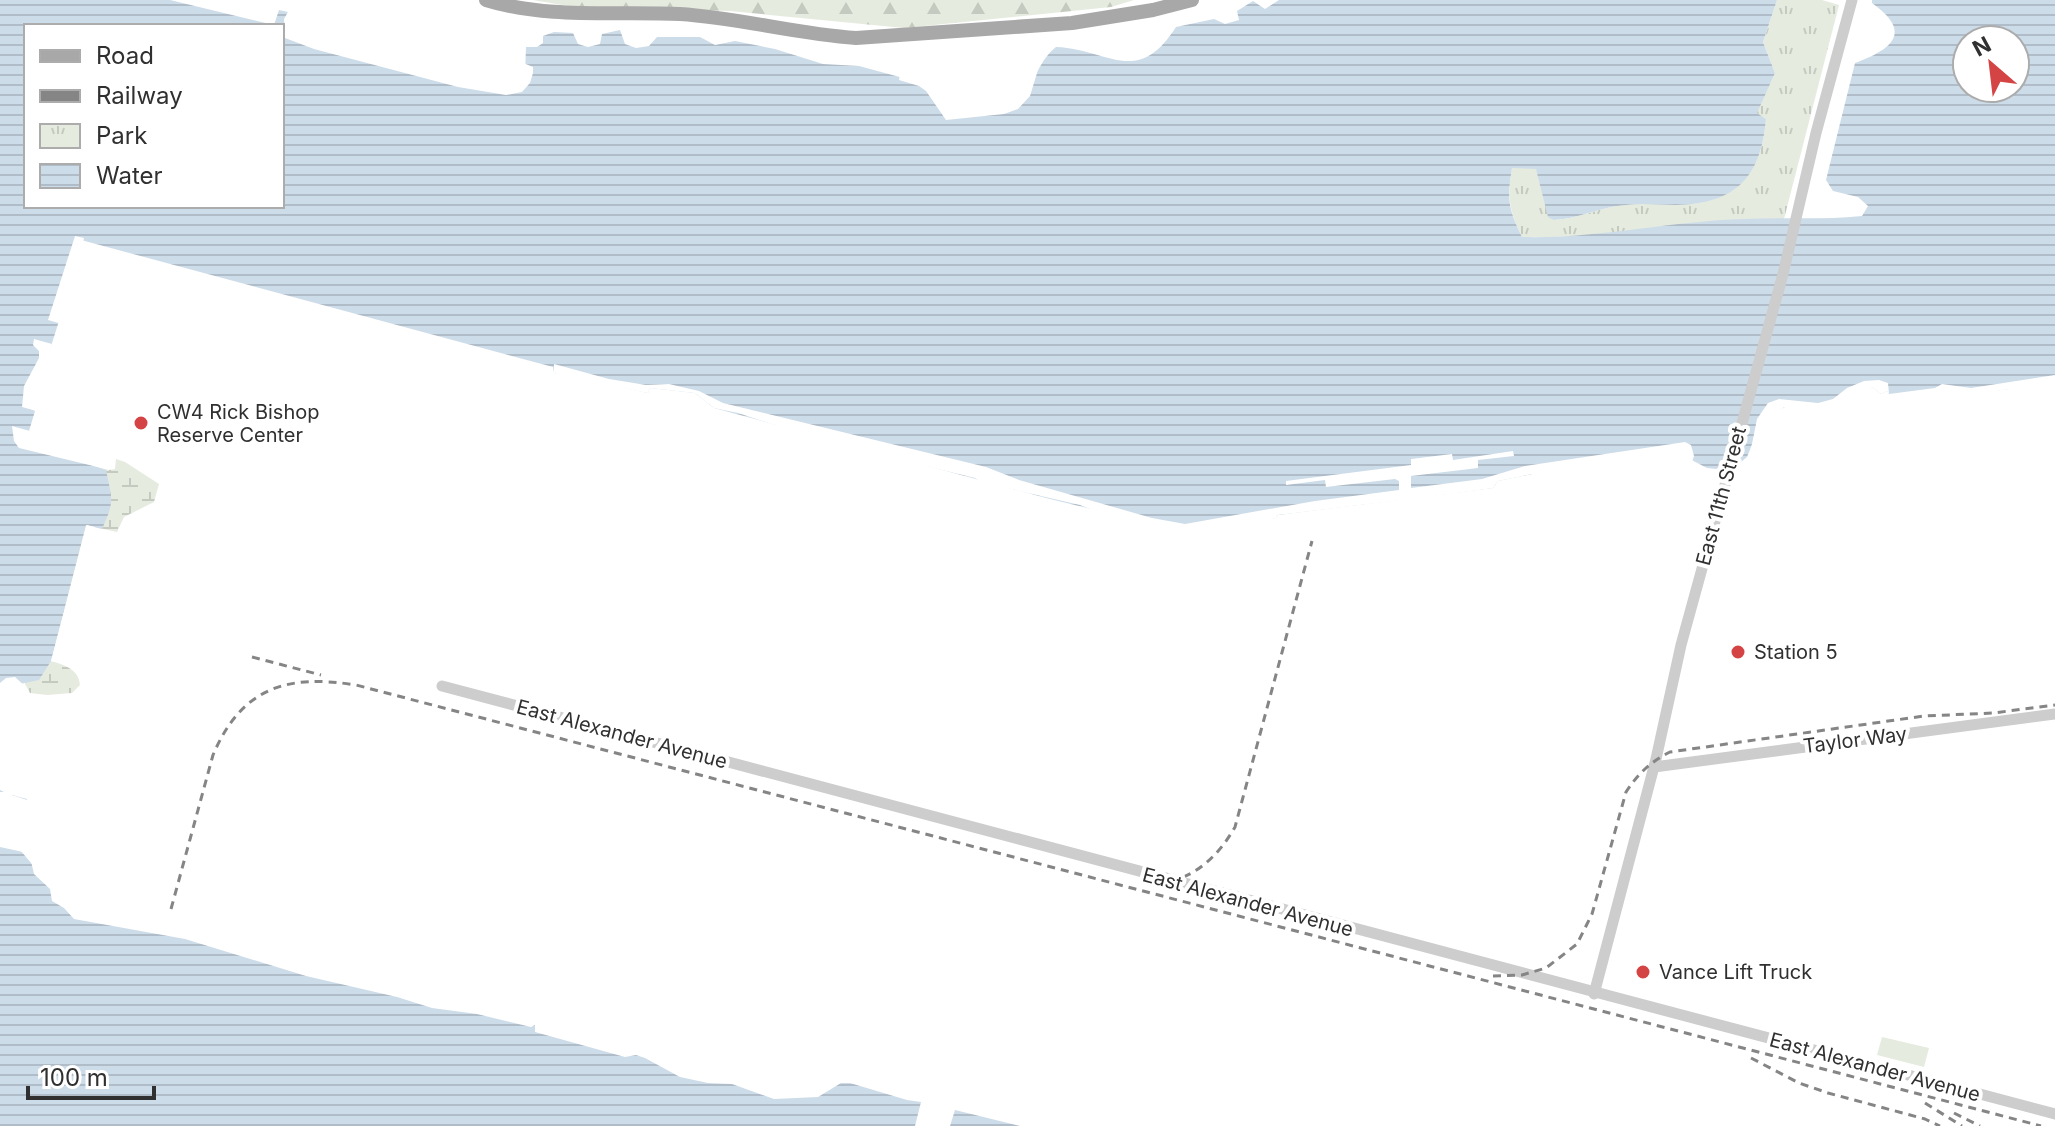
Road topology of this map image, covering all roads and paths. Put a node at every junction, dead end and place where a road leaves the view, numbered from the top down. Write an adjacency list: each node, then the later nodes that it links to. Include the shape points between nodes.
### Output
1 (486, 0): 2 (main road, via 543,10 724,18 856,38 1072,23)
2 (1192, 0)
3 (1852, 0): 6 (street, East 11th Street, via 1681,645)
4 (442, 686): 7 (street, East Alexander Avenue)
5 (2055, 714): 6 (street, Taylor Way)
6 (1654, 767): 7 (street, East 11th Street)
7 (1594, 994): 8 (street, East Alexander Avenue)
8 (2055, 1114)

